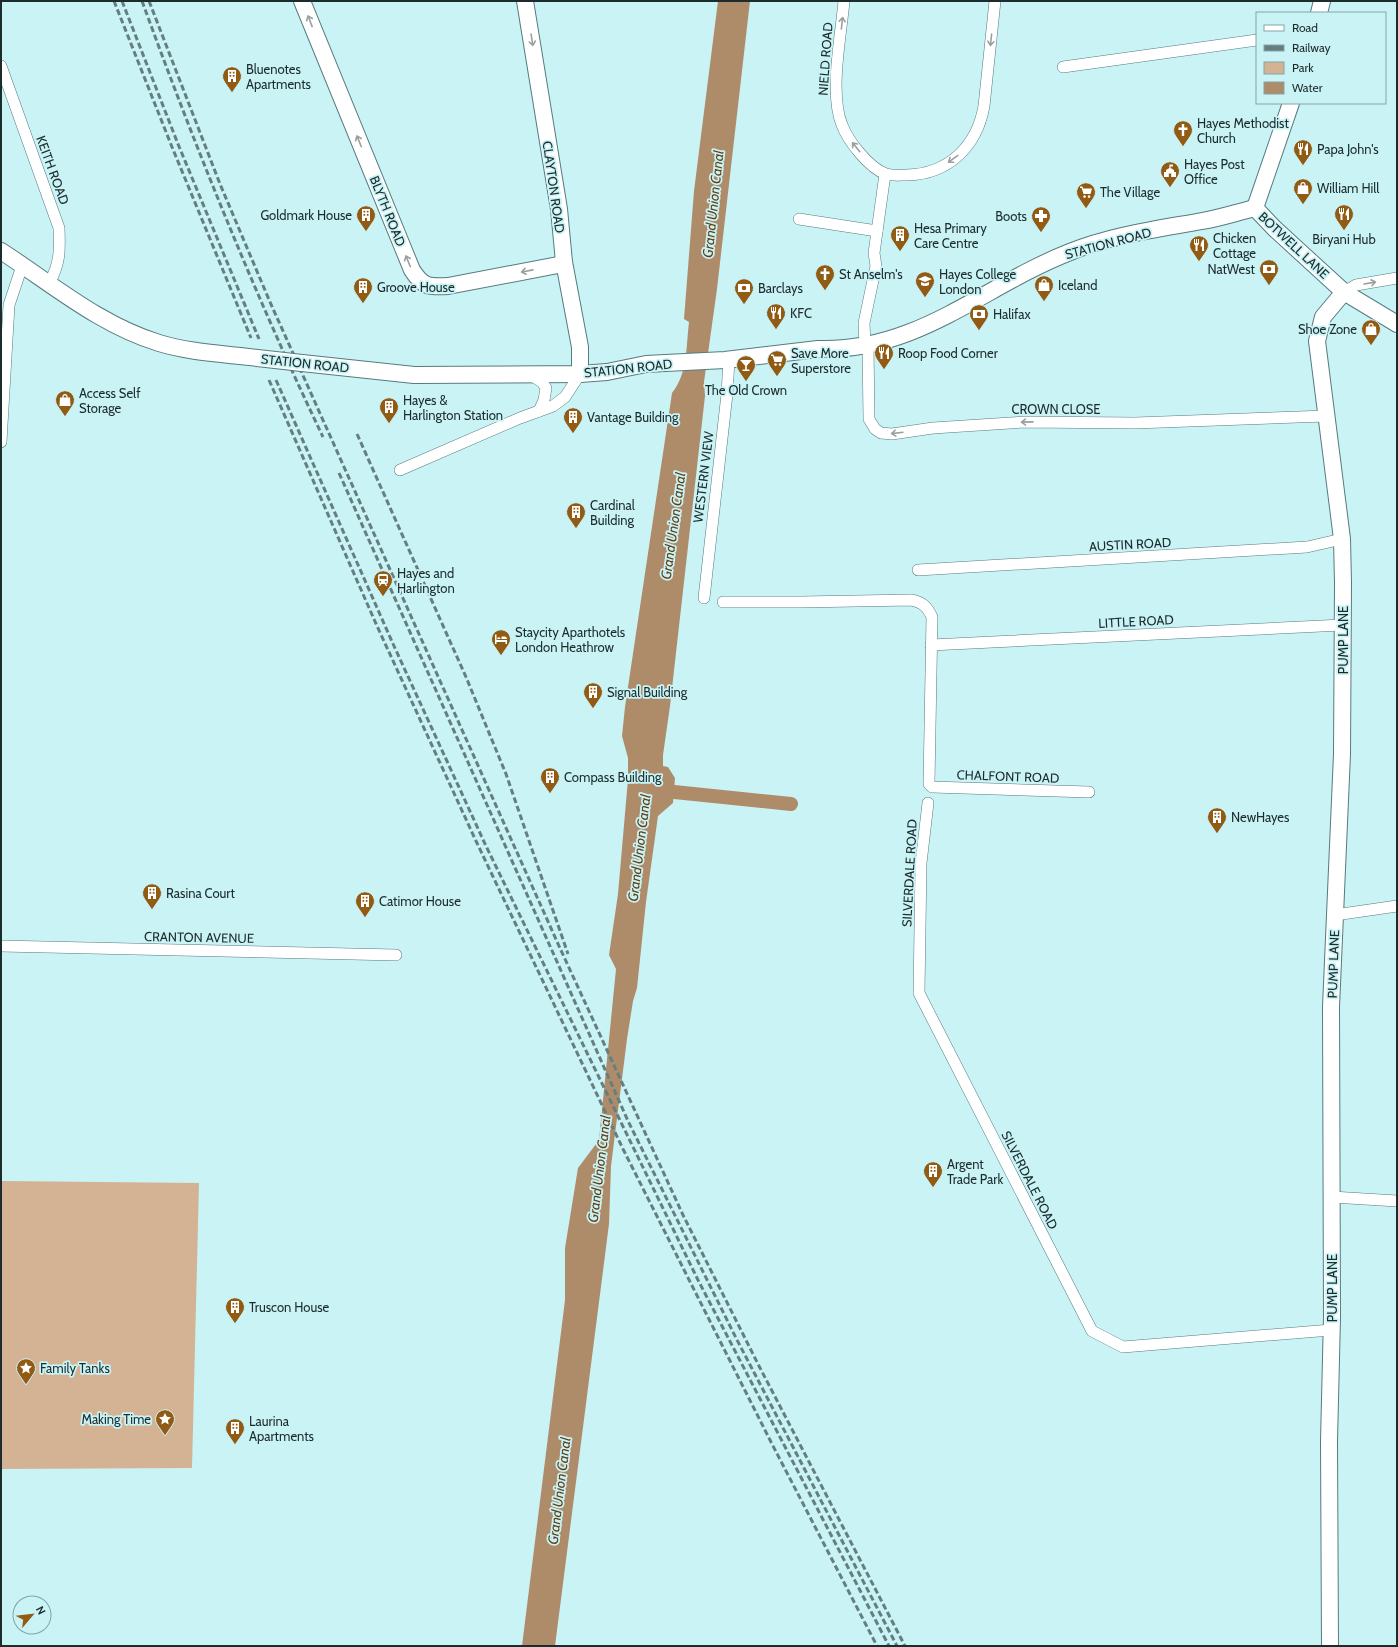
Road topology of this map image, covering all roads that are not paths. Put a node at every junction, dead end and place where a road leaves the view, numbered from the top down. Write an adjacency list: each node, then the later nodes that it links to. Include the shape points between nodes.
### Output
1 (302, 1): 16 (street, BLYTH ROAD, one-way to 1, via 448,286 432,287 420,282 409,262)
2 (526, 1): 16 (street, CLAYTON ROAD, one-way to 16, via 559,209)
3 (844, 1): 11 (street, NIELD ROAD, one-way to 3, via 854,145 837,111 836,90)
4 (995, 1): 11 (street, one-way to 11, via 984,106 974,138 956,157 932,170 913,175)
5 (1322, 1): 6 (street)
6 (1319, 12)
7 (1256, 40): 9 (street)
8 (1, 66): 19 (street, KEITH ROAD, via 59,228 60,254 57,268)
9 (1063, 67)
10 (1291, 104): 12 (street, BOTWELL LANE)
11 (885, 174): 14 (street)
12 (1255, 208): 20 (street, BOTWELL LANE); 22 (street, STATION ROAD, via 1120,237 1077,249 1035,268 926,327 898,338)
13 (799, 218): 14 (street)
14 (877, 231): 22 (street, via 874,253 876,272 864,323)
15 (1, 251): 17 (street, STATION ROAD)
16 (564, 262): 25 (street, CLAYTON ROAD, via 580,347)
17 (22, 266): 19 (street, STATION ROAD); 28 (street, via 8,305)
18 (1397, 278): 20 (street, one-way to 18, via 1356,285)
19 (49, 284): 24 (street, STATION ROAD, bridge, via 132,334 184,349 404,374)
20 (1344, 292): 21 (street, BOTWELL LANE); 27 (street, PUMP LANE, via 1324,317 1317,341)
21 (1397, 324)
22 (867, 345): 23 (street, STATION ROAD); 27 (street, CROWN CLOSE, one-way to 22, via 1159,422 1018,423 881,433 869,419)
23 (722, 360): 25 (street, STATION ROAD, via 646,364 607,372); 32 (street, WESTERN VIEW, via 727,394)
24 (530, 374): 25 (street, STATION ROAD); 26 (street, via 546,388)
25 (580, 374): 26 (street, via 565,397 553,406)
26 (539, 411): 29 (street)
27 (1326, 416): 30 (street, PUMP LANE)
28 (1, 442)
29 (400, 470)
30 (1342, 538): 31 (street, AUSTIN ROAD, via 1307,547); 34 (street, PUMP LANE)
31 (918, 570)
32 (704, 598)
33 (723, 602): 35 (street, via 921,602 929,609 932,617)
34 (1342, 625): 35 (street, LITTLE ROAD); 39 (street, PUMP LANE, via 1342,754)
35 (931, 645): 36 (street, CHALFONT ROAD, via 928,782 932,787)
36 (1089, 792)
37 (928, 803): 44 (street, SILVERDALE ROAD, via 921,863 919,993 1092,1331 1123,1347)
38 (1397, 906): 39 (street)
39 (1335, 915): 42 (street, PUMP LANE, via 1332,1007)
40 (1, 946): 41 (street, CRANTON AVENUE)
41 (396, 955)
42 (1332, 1197): 43 (street); 44 (street, PUMP LANE)
43 (1397, 1201)
44 (1332, 1330): 45 (street, PUMP LANE, via 1329,1441)
45 (1330, 1646)

